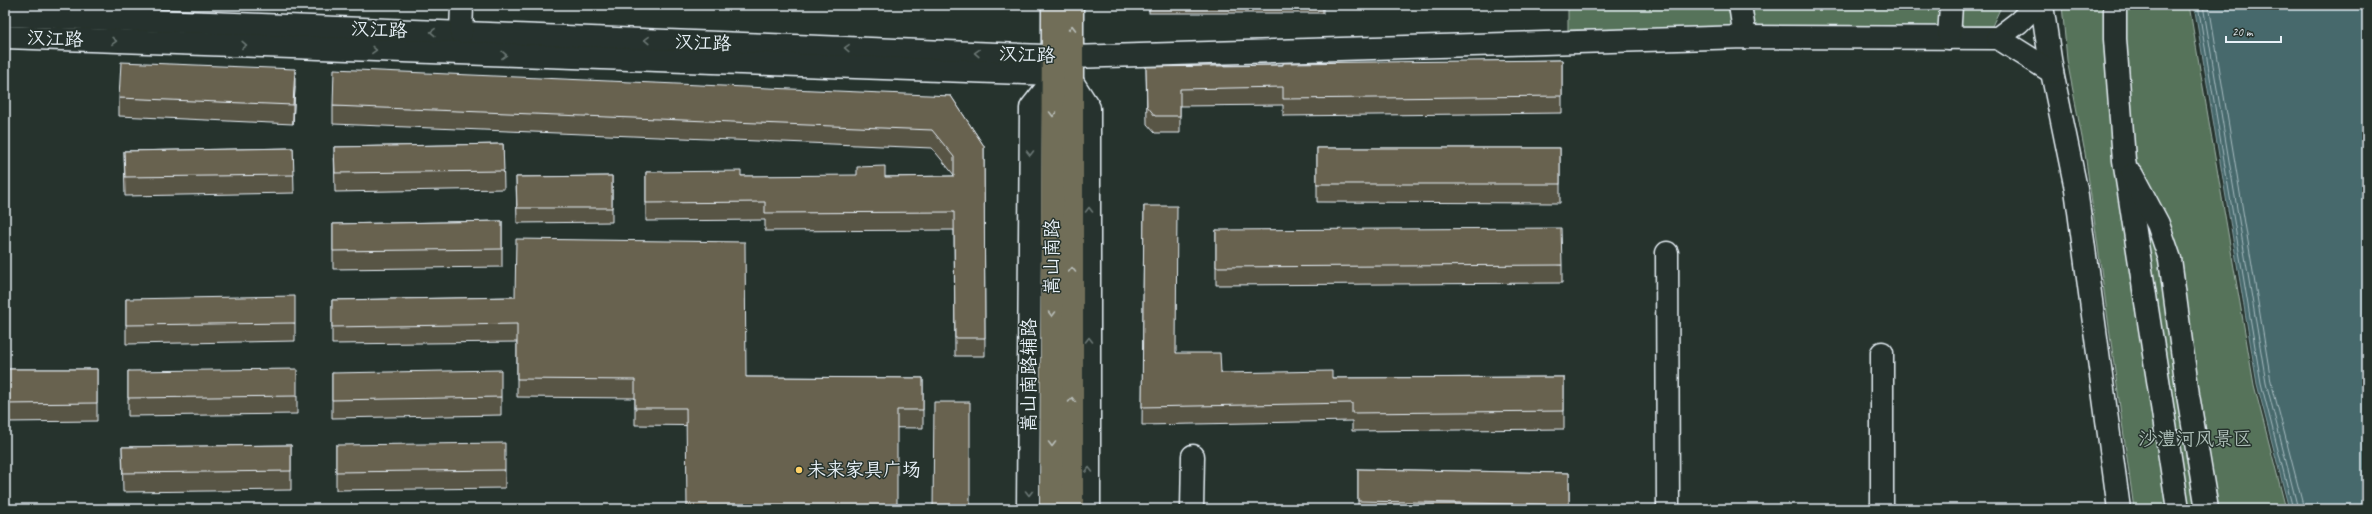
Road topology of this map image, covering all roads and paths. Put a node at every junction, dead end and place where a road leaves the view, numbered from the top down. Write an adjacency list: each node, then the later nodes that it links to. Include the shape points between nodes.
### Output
1 (462, 5): 10 (street)
2 (1053, 5): 15 (main road, 嵩山南路)
3 (1072, 5): 15 (main road, 嵩山南路, one-way to 3)
4 (1740, 5): 12 (street)
5 (1951, 5): 13 (street)
6 (2036, 5): 14 (street)
7 (2042, 5): 16 (street)
8 (2115, 5): 17 (street)
9 (5, 15): 10 (street, 汉江路, one-way to 9)
10 (461, 33): 15 (street, 汉江路, one-way to 10)
11 (5, 37): 15 (street, 汉江路, one-way to 15)
12 (1745, 37): 13 (street); 15 (street)
13 (1950, 38): 14 (street)
14 (1998, 38): 16 (street)
15 (1061, 70): 21 (street, 嵩山南路辅路, one-way to 21, via 1030,108); 22 (main road, 嵩山南路, one-way to 22); 23 (main road, 嵩山南路, one-way to 15); 24 (street, one-way to 15, via 1089,108)
16 (2052, 72): 28 (street, via 2076,189)
17 (2124, 160): 29 (street); 30 (street, via 2158,224 2170,259 2188,395)
18 (1667, 253): 26 (street)
19 (1882, 353): 27 (street)
20 (1193, 456): 25 (street)
21 (1028, 509)
22 (1051, 509)
23 (1072, 509)
24 (1089, 509)
25 (1192, 509)
26 (1668, 509)
27 (1882, 509)
28 (2119, 509)
29 (2178, 509)
30 (2207, 509)

